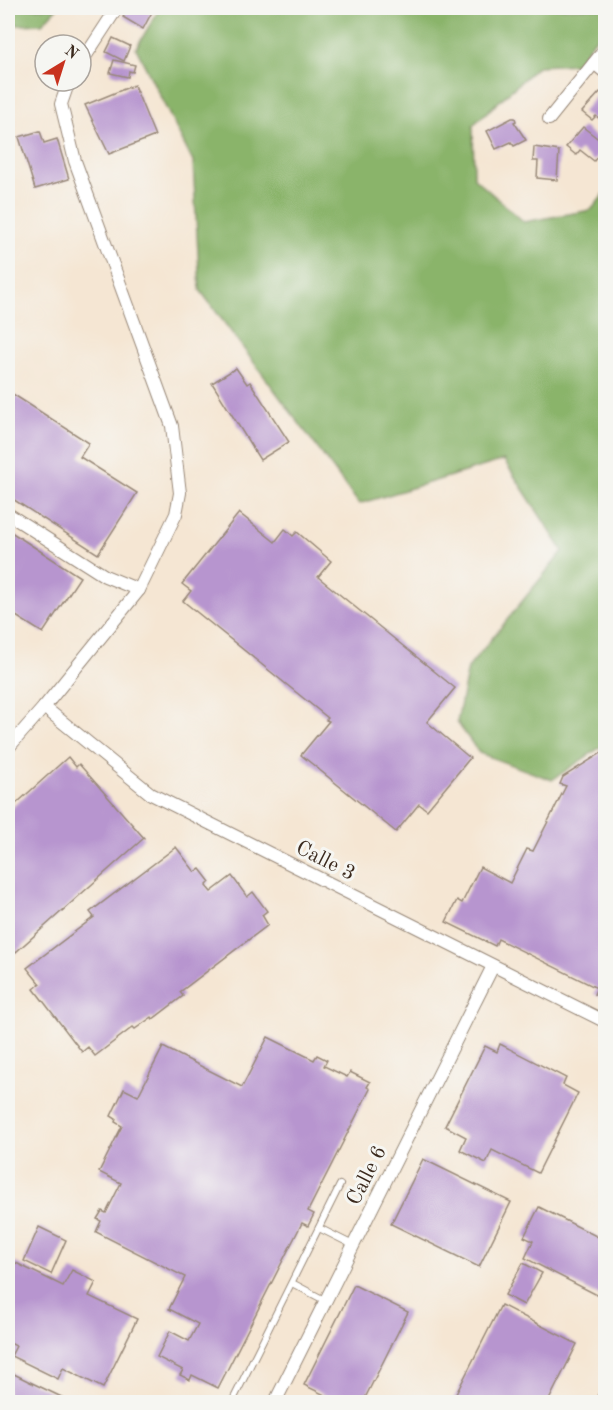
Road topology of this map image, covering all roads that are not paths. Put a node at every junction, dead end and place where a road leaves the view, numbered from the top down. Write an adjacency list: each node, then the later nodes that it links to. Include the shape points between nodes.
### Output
1 (117, 8): 2 (street)
2 (93, 45)
3 (606, 48): 4 (street)
4 (594, 63): 5 (street); 7 (street)
5 (606, 73)
6 (65, 93): 9 (street, via 61,104 75,161 172,426 180,482 176,514)
7 (549, 119)
8 (8, 514): 9 (street, via 105,576)
9 (139, 590): 10 (street)
10 (44, 707): 11 (street); 12 (street, Calle 3, via 151,794)
11 (8, 748)
12 (493, 966): 13 (street, Calle 3); 16 (street, Calle 6)
13 (606, 1022)
14 (340, 1185): 15 (lane)
15 (319, 1228): 16 (lane); 17 (lane)
16 (353, 1245): 18 (street, Calle 6)
17 (292, 1283): 18 (lane); 20 (lane)
18 (326, 1300): 21 (street, Calle 6)
19 (606, 1393): 22 (street)
20 (231, 1402)
21 (275, 1402)
22 (601, 1402)

